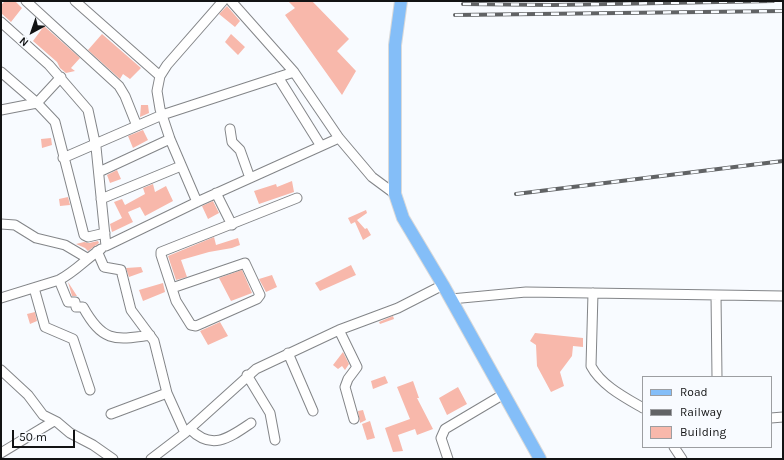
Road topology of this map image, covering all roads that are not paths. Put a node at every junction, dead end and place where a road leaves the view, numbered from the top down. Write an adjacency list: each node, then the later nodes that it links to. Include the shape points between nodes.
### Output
1 (26, 1): 15 (street, via 119,86)
2 (76, 1): 9 (street)
3 (223, 1): 9 (street)
4 (231, 1): 8 (street)
5 (401, 1): 26 (main road, via 395,45)
6 (1, 22): 10 (street)
7 (1, 72): 12 (street)
8 (294, 72): 11 (street); 17 (street)
9 (160, 76): 14 (street, via 156,91)
10 (61, 77): 12 (street); 19 (street, via 88,110)
11 (278, 78): 14 (street); 20 (street)
12 (37, 103): 13 (street); 21 (street, via 55,122)
13 (1, 110)
14 (162, 115): 15 (street); 18 (street)
15 (137, 126): 19 (street)
16 (230, 130): 24 (street, via 232,142 240,150)
17 (339, 138): 20 (street); 26 (street, via 372,177)
18 (170, 139): 22 (street); 23 (street)
19 (95, 143): 21 (street); 23 (street)
20 (321, 146): 24 (street)
21 (63, 158): 32 (street, via 84,235 88,238)
22 (181, 166): 28 (street); 29 (street)
23 (99, 172): 28 (street)
24 (250, 178): 25 (street)
25 (216, 193): 29 (street); 31 (street)
26 (395, 194): 37 (main road, via 403,218)
27 (297, 198): 31 (street)
28 (101, 199): 32 (street)
29 (197, 202): 33 (street)
30 (1, 224): 35 (street, via 15,225 36,238 65,245)
31 (232, 225): 39 (street, via 161,252)
32 (105, 233): 33 (street)
33 (106, 246): 34 (street)
34 (97, 251): 35 (street); 46 (street, via 104,267 121,270 131,310)
35 (87, 258): 36 (street)
36 (60, 280): 38 (street); 46 (street, via 68,302 75,302 76,307 83,307 100,331 126,338)
37 (443, 285): 44 (main road); 45 (street, via 398,308)
38 (34, 288): 43 (street); 51 (street, via 45,327 73,339)
39 (172, 288): 39 (street, via 243,262 247,265 260,295 257,299 193,326 188,323 180,309)
40 (593, 293): 41 (street); 44 (street, via 526,292); 54 (street, via 591,366 604,382)
41 (716, 295): 42 (street); 50 (street)
42 (783, 296)
43 (1, 298)
44 (451, 299): 53 (main road)
45 (339, 330): 47 (street); 59 (street, via 356,365 345,387)
46 (150, 335): 52 (street, via 156,347)
47 (288, 353): 49 (street); 55 (street)
48 (1, 370): 60 (street, via 28,395 43,415)
49 (247, 376): 62 (street); 63 (street, via 270,413)
50 (717, 376)
51 (90, 390)
52 (167, 393): 56 (street); 62 (street)
53 (504, 394): 68 (street, via 445,429 441,438); 69 (main road)
54 (642, 407)
55 (313, 411)
56 (111, 414)
57 (783, 417): 58 (street)
58 (772, 418)
59 (354, 419)
60 (54, 421): 65 (street); 67 (street)
61 (251, 423): 62 (street, via 231,437 217,440 204,440)
62 (188, 431): 66 (street)
63 (276, 440)
64 (675, 448): 70 (street)
65 (1, 453)
66 (157, 457)
67 (113, 459)
68 (448, 459)
69 (540, 459)
70 (682, 459)

